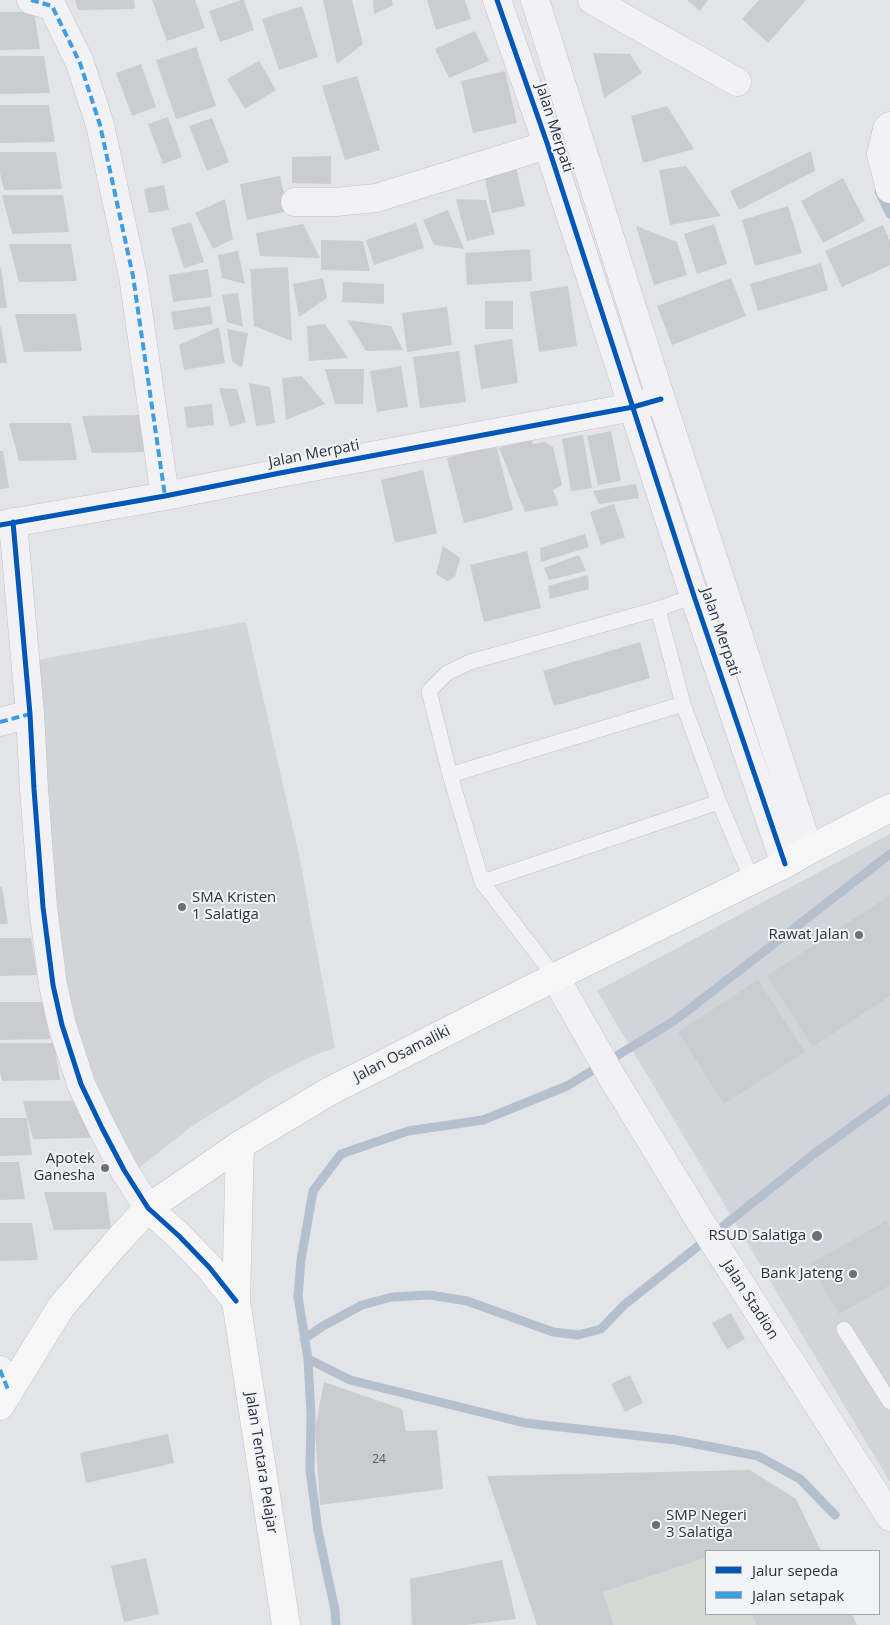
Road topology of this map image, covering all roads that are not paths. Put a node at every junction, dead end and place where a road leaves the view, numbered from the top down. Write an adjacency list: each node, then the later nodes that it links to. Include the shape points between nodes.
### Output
1 (32, 0): 12 (street, via 52,6 80,63 100,125 133,276)
2 (497, 0): 7 (street, Jalan Merpati)
3 (535, 0): 10 (street, Jalan Merpati)
4 (592, 0): 5 (street)
5 (737, 82)
6 (890, 126): 8 (street, via 881,154)
7 (547, 145): 9 (street, via 376,198); 11 (street, Jalan Merpati)
8 (890, 189)
9 (295, 202)
10 (661, 399): 11 (street, Jalan Merpati); 22 (street, Jalan Merpati)
11 (633, 407): 12 (street, Jalan Merpati); 14 (street, Jalan Merpati)
12 (165, 496): 13 (street, Jalan Merpati)
13 (7, 524): 17 (street)
14 (694, 596): 15 (lane); 23 (street, Jalan Merpati)
15 (658, 608): 16 (lane); 19 (lane, via 470,662 447,673 429,691)
16 (683, 704): 19 (lane); 20 (lane)
17 (30, 714): 18 (street); 28 (street, via 43,907 53,985 62,1025 81,1084 124,1170)
18 (0, 722)
19 (450, 775): 25 (lane)
20 (719, 802): 24 (lane); 25 (lane)
21 (890, 808): 22 (main road, Jalan Osamaliki)
22 (809, 850): 23 (main road, Jalan Osamaliki)
23 (785, 864): 24 (main road, Jalan Osamaliki)
24 (752, 880): 26 (main road, Jalan Osamaliki)
25 (482, 882): 26 (lane)
26 (555, 977): 27 (main road, Jalan Osamaliki, via 330,1091); 33 (street, Jalan Stadion, via 700,1221)
27 (240, 1145): 28 (main road, Jalan Osamaliki); 29 (main road, Jalan Tentara Pelajar)
28 (148, 1208): 29 (main road, Jalan Tentara Pelajar, via 209,1267); 31 (main road, Jalan Osamaliki, via 61,1307)
29 (236, 1301): 34 (main road, Jalan Tentara Pelajar)
30 (844, 1329): 32 (lane)
31 (3, 1390)
32 (890, 1402)
33 (890, 1517)
34 (286, 1625)

